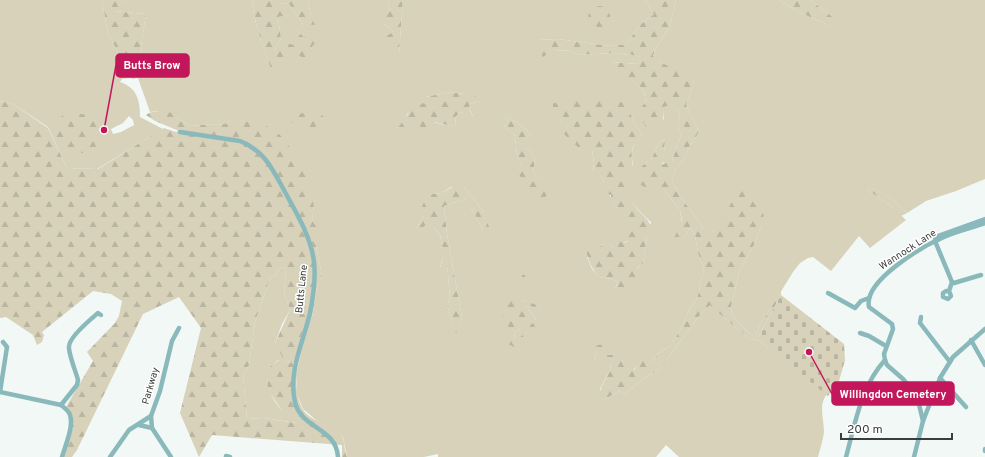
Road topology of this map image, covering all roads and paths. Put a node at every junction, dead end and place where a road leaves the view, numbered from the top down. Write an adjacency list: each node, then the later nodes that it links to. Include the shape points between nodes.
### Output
1 (180, 132): 34 (street, Butts Lane, via 240,141 258,151 270,165 303,227 311,247 314,277 310,314 293,380 293,393 300,416 330,438 337,448)
2 (985, 219): 4 (street, via 935,237)
3 (985, 223): 4 (street, Wannock Lane)
4 (935, 241): 6 (street); 9 (street, Wannock Lane, via 883,276)
5 (981, 275): 6 (street)
6 (952, 282): 7 (street)
7 (949, 291)
8 (828, 293): 9 (street, via 855,308 861,301)
9 (869, 298): 17 (street, via 869,307 892,324 893,329)
10 (101, 316): 25 (street, via 98,313 89,320 70,341 68,347 78,380)
11 (921, 317): 19 (street, via 918,322)
12 (179, 328): 27 (street, Parkway, via 172,341)
13 (985, 329): 15 (street)
14 (860, 333): 17 (street)
15 (971, 340): 19 (street); 20 (street)
16 (3, 342): 22 (street, via 9,346)
17 (886, 346): 18 (street)
18 (884, 360): 23 (street, via 903,379); 35 (street, via 877,369 862,402)
19 (950, 362): 21 (street)
20 (985, 365)
21 (940, 378): 24 (street); 26 (street)
22 (0, 392): 25 (street)
23 (919, 402): 24 (street); 28 (street)
24 (930, 402): 28 (street)
25 (62, 405): 31 (street, via 70,414 72,423)
26 (966, 407)
27 (151, 416): 29 (street, Parkway); 30 (street)
28 (922, 422): 36 (street)
29 (139, 425): 30 (street); 32 (street, Parkway, via 129,430)
30 (152, 428): 33 (street)
31 (62, 457)
32 (110, 457)
33 (171, 457)
34 (338, 457)
35 (846, 457)
36 (914, 457)

